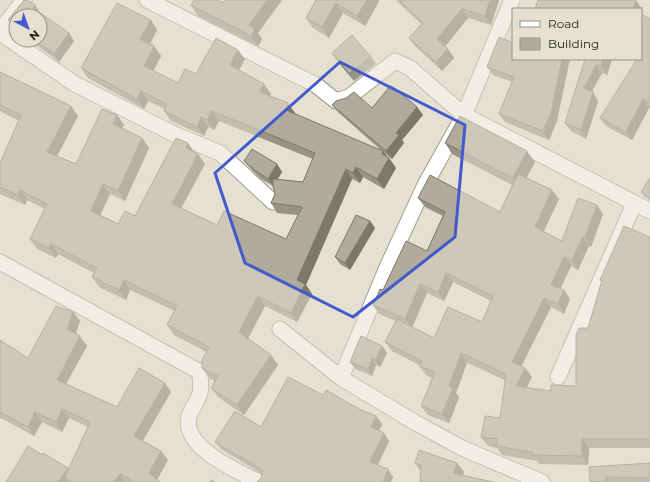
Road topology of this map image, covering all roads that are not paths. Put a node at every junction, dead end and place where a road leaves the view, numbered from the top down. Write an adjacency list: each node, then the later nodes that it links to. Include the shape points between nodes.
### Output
1 (24, 0): 4 (street)
2 (147, 0): 5 (street, via 316,85 336,101 349,97 396,61 410,68)
3 (512, 0): 5 (street)
4 (0, 32): 6 (street, via 75,84 220,154)
5 (464, 115): 7 (street); 12 (street, via 425,185 388,265)
6 (273, 202)
7 (634, 204): 8 (street); 11 (street)
8 (650, 211)
9 (0, 262): 13 (street, via 200,372 200,395 189,416 193,438 203,450)
10 (280, 329): 12 (street)
11 (558, 377)
12 (341, 378): 14 (street, via 464,449)
13 (259, 482)
14 (542, 482)

